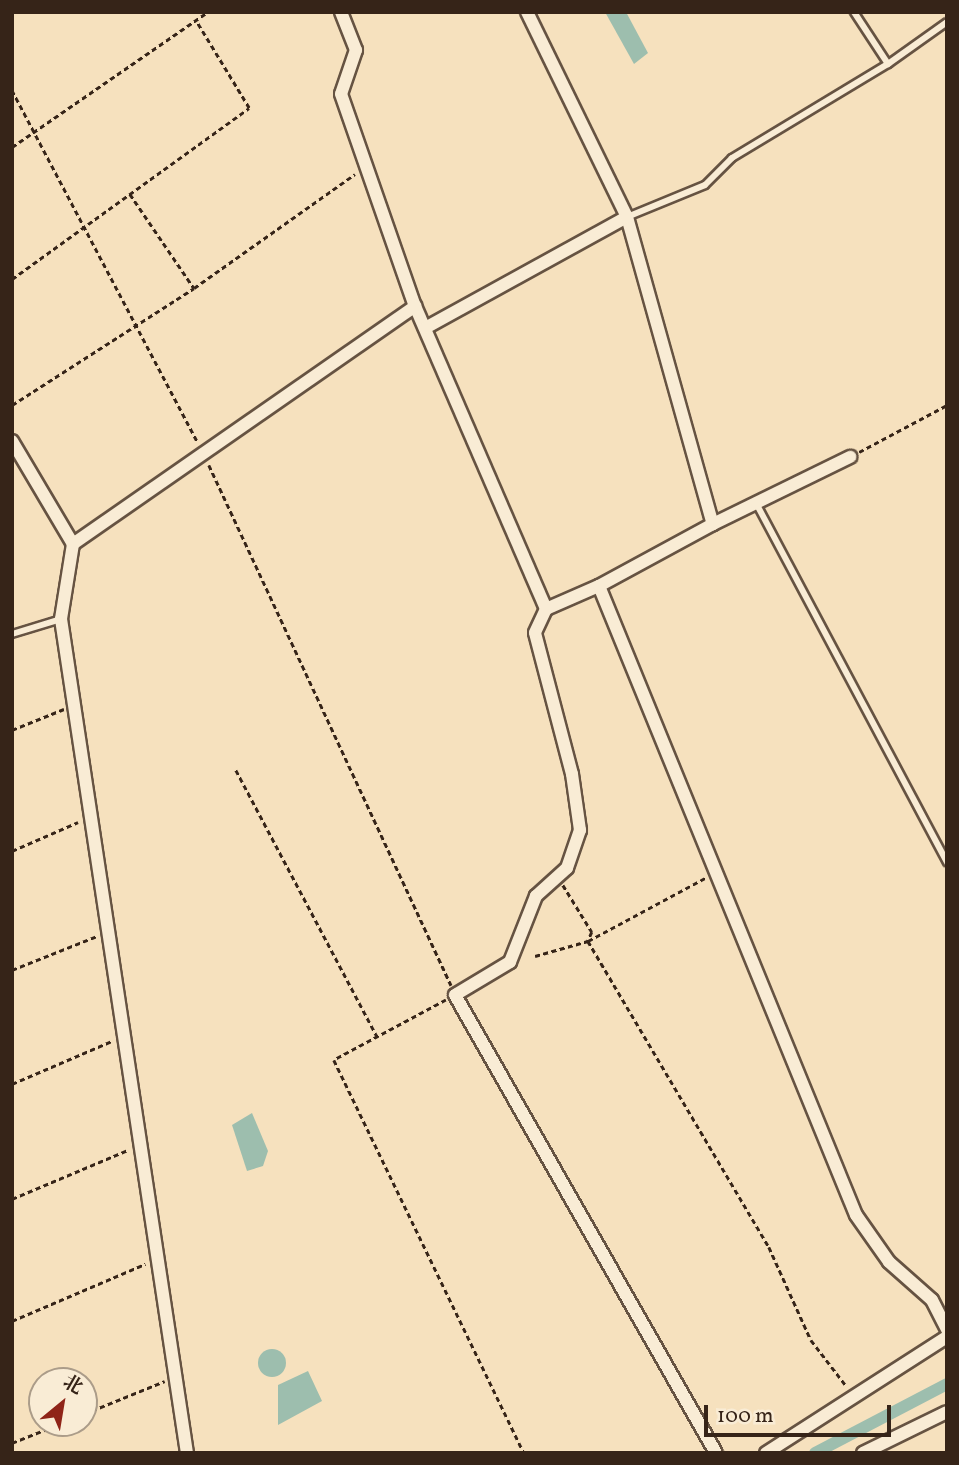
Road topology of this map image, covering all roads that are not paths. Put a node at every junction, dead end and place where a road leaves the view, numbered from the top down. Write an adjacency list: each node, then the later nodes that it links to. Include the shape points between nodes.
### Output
1 (341, 12): 7 (street, via 356,50 341,94)
2 (527, 12): 6 (street)
3 (854, 12): 5 (lane)
4 (947, 22): 5 (lane)
5 (888, 64): 6 (lane, via 732,158 705,185)
6 (627, 217): 8 (street); 12 (street)
7 (415, 306): 8 (street); 13 (street)
8 (425, 328): 15 (street)
9 (12, 441): 13 (street)
10 (850, 457): 11 (street)
11 (755, 503): 12 (street); 18 (lane)
12 (713, 524): 14 (street)
13 (73, 544): 16 (street)
14 (599, 586): 15 (street); 19 (street, via 856,1215 889,1262 932,1300)
15 (546, 609): 23 (street, via 535,633 572,774 580,830 568,868 536,896 510,962 455,995)
16 (61, 619): 17 (lane); 22 (street)
17 (12, 634)
18 (947, 862)
19 (947, 1329)
20 (947, 1337): 24 (street)
21 (947, 1412): 25 (street)
22 (187, 1453)
23 (716, 1453)
24 (766, 1453)
25 (863, 1453)

